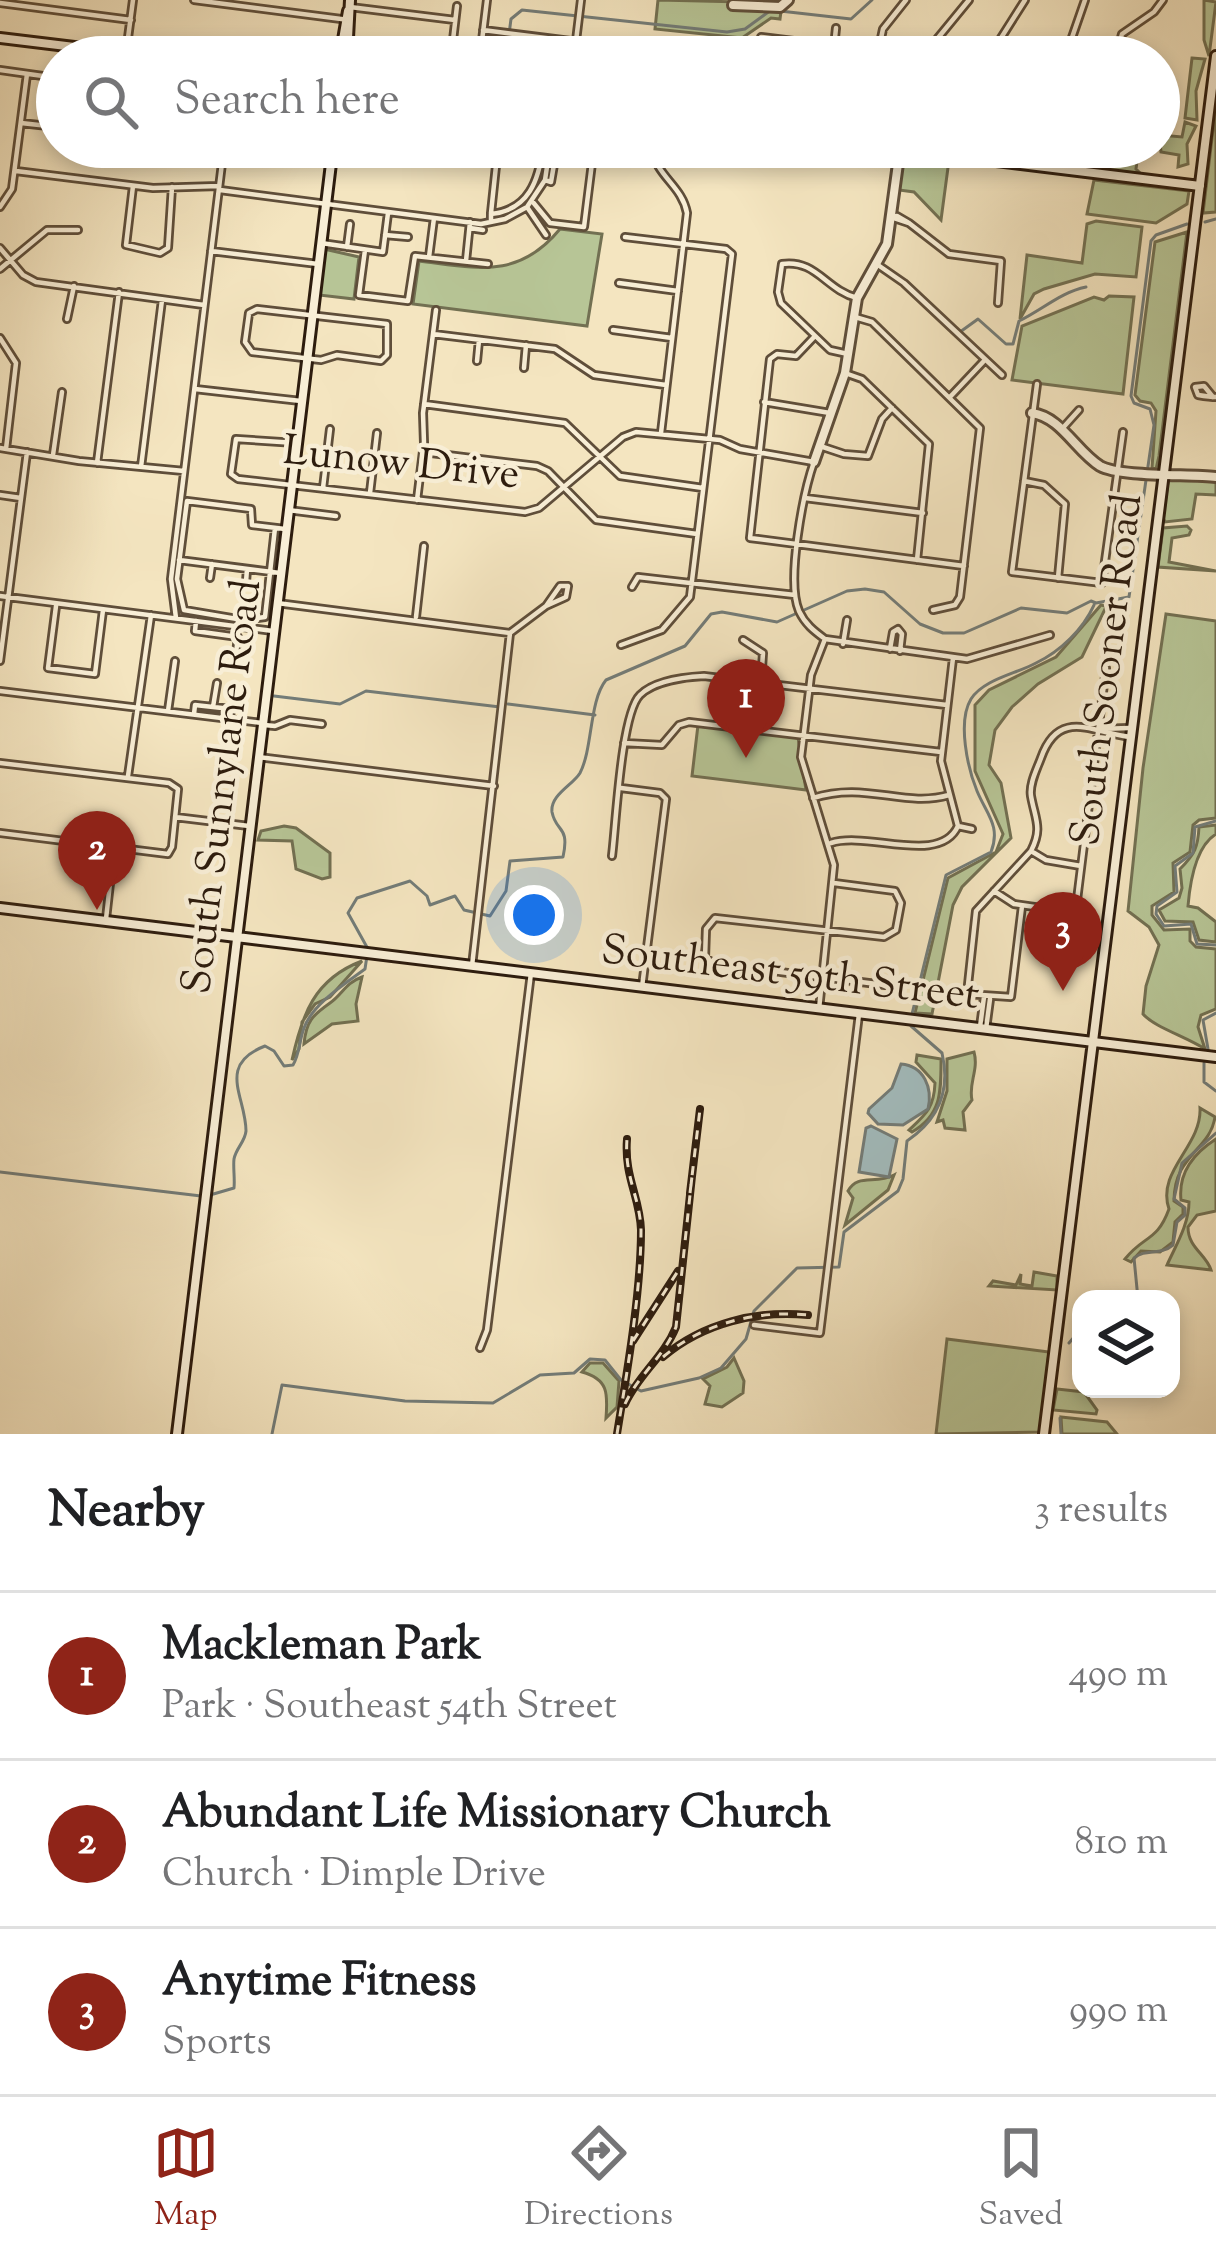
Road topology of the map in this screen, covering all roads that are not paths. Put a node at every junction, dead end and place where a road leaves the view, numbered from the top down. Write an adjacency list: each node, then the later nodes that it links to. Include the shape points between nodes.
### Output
1 (133, 0): 15 (street)
2 (194, 0): 16 (street)
3 (487, 0): 19 (street)
4 (580, 0): 25 (street)
5 (788, 0): 13 (main road, via 780,7)
6 (906, 0): 27 (street)
7 (1025, 0): 29 (street)
8 (1085, 0): 30 (street)
9 (1163, 0): 31 (street)
10 (965, 1): 28 (street)
11 (0, 3): 15 (street)
12 (350, 3): 16 (main road); 17 (street)
13 (733, 5)
14 (457, 6): 17 (street)
15 (131, 20): 20 (street)
16 (348, 20): 21 (main road)
17 (455, 20): 22 (street)
18 (836, 28): 26 (street)
19 (483, 30): 23 (street); 24 (street)
20 (129, 36)
21 (346, 36)
22 (453, 36)
23 (482, 36)
24 (533, 36)
25 (576, 36)
26 (835, 36)
27 (882, 36)
28 (938, 36)
29 (1002, 36)
30 (1070, 36)
31 (1121, 36)
32 (0, 38): 33 (main road)
33 (36, 42)
34 (1216, 56): 51 (main road, South Sooner Road)
35 (0, 70): 36 (street)
36 (27, 74): 37 (street); 38 (street)
37 (36, 75)
38 (21, 123): 39 (street); 49 (street)
39 (36, 125)
40 (221, 168): 53 (street)
41 (330, 168): 54 (main road, South Sunnylane Road)
42 (496, 168): 58 (street)
43 (542, 168): 58 (street, via 531,192)
44 (547, 168): 55 (street)
45 (591, 168): 55 (street, via 584,227 550,223)
46 (658, 168): 71 (street, via 686,203)
47 (899, 168): 60 (main road)
48 (1051, 168): 51 (main road)
49 (16, 171): 50 (street); 56 (street)
50 (133, 186): 52 (street); 52 (street, via 126,245 160,253 167,250)
51 (1200, 186): 142 (main road, South Sooner Road)
52 (172, 187): 53 (street)
53 (219, 188): 54 (street); 74 (street)
54 (326, 204): 57 (street); 70 (main road, South Sunnylane Road)
55 (530, 204): 61 (street); 67 (street)
56 (0, 207)
57 (388, 212): 59 (street); 66 (street)
58 (491, 214): 61 (street)
59 (434, 218): 63 (street); 76 (street)
60 (898, 219): 81 (main road); 89 (street, via 949,254 1000,261)
61 (492, 223): 63 (street)
62 (350, 224): 72 (street)
63 (470, 225): 65 (street); 78 (street)
64 (78, 230): 77 (street, via 47,230)
65 (483, 230)
66 (385, 235): 68 (street); 75 (street, via 383,252)
67 (546, 235)
68 (408, 237)
69 (626, 237): 71 (street)
70 (321, 243): 72 (street); 79 (main road, South Sunnylane Road)
71 (684, 244): 85 (street); 128 (street, via 731,251)
72 (347, 247): 75 (street)
73 (0, 248): 77 (street)
74 (211, 250): 79 (street); 90 (street)
75 (365, 250): 76 (street, via 359,295 408,301 413,259)
76 (429, 257): 78 (street)
77 (10, 260): 82 (street); 84 (street, via 29,279)
78 (466, 261): 80 (street)
79 (318, 264): 92 (main road, South Sunnylane Road)
80 (488, 264)
81 (878, 266): 87 (main road); 104 (street)
82 (0, 268)
83 (619, 284): 85 (street)
84 (74, 286): 86 (street); 94 (street)
85 (678, 291): 98 (street)
86 (119, 292): 88 (street); 138 (street)
87 (857, 298): 93 (main road); 97 (street, via 808,265 783,262 779,298)
88 (162, 299): 90 (street); 139 (street)
89 (998, 302)
90 (204, 305): 111 (street)
91 (436, 310): 96 (street)
92 (312, 316): 103 (main road, South Sunnylane Road); 103 (street, via 253,310 248,318 247,350); 103 (street, via 383,322 387,355)
93 (853, 317): 102 (main road); 113 (street, via 872,322)
94 (67, 320)
95 (614, 330): 98 (street)
96 (433, 334): 99 (street); 118 (street)
97 (815, 336): 102 (street); 117 (street, via 796,356 770,359)
98 (672, 338): 110 (street)
99 (479, 340): 101 (street); 105 (street)
100 (1, 341): 115 (street, via 16,363)
101 (526, 346): 106 (street); 110 (street, via 559,350 594,375)
102 (848, 354): 107 (main road)
103 (307, 358): 116 (main road, South Sunnylane Road)
104 (984, 360): 108 (street); 113 (street)
105 (477, 361)
106 (524, 368)
107 (845, 373): 119 (street); 122 (main road)
108 (1001, 375)
109 (1037, 384): 121 (street)
110 (666, 385): 127 (street)
111 (195, 388): 116 (street); 140 (street)
112 (62, 392): 135 (street)
113 (950, 397): 164 (street, via 979,425)
114 (0, 400): 115 (street)
115 (12, 401): 131 (street)
116 (302, 401): 129 (main road, South Sunnylane Road)
117 (764, 402): 122 (street); 134 (street)
118 (424, 404): 133 (street); 136 (street, via 565,423)
119 (892, 408): 130 (street, via 868,456); 155 (street, via 929,446)
120 (1079, 410): 124 (street)
121 (1032, 413): 124 (main road); 144 (street)
122 (831, 414): 130 (main road)
123 (330, 429): 147 (street)
124 (1061, 430): 141 (main road, via 1099,465)
125 (1123, 432): 141 (street)
126 (377, 433): 149 (street)
127 (661, 433): 128 (street, Lunow Drive); 136 (street, Lunow Drive, via 629,434)
128 (709, 439): 134 (street, Lunow Drive); 148 (street)
129 (296, 443): 145 (main road, South Sunnylane Road); 145 (street, Lunow Drive, via 236,439 231,468 238,479)
130 (820, 446): 137 (main road)
131 (3, 449): 132 (street)
132 (27, 452): 135 (street); 151 (street)
133 (423, 452): 146 (street, via 533,465); 153 (street)
134 (758, 452): 137 (street, Lunow Drive); 160 (street, via 750,538)
135 (53, 455): 138 (street)
136 (600, 456): 146 (street, Lunow Drive); 148 (street, via 620,476)
137 (814, 462): 152 (street)
138 (98, 464): 139 (street)
139 (141, 467): 140 (street)
140 (184, 471): 181 (street, via 171,579)
141 (1118, 471): 142 (main road); 168 (street, via 1102,583)
142 (1164, 473): 143 (main road); 214 (main road, South Sooner Road)
143 (1216, 477)
144 (1024, 481): 168 (street, via 1044,484 1065,504); 168 (street, via 1012,572)
145 (291, 485): 147 (street, Lunow Drive); 154 (main road, South Sunnylane Road)
146 (563, 487): 153 (street, Lunow Drive, via 525,512); 158 (street, via 603,522)
147 (323, 488): 149 (street, Lunow Drive)
148 (703, 488): 158 (street)
149 (370, 494): 153 (street, Lunow Drive)
150 (0, 495): 151 (street)
151 (21, 498): 174 (street)
152 (806, 498): 155 (street); 160 (street)
153 (417, 500)
154 (288, 510): 156 (street); 157 (main road, South Sunnylane Road)
155 (923, 513): 162 (street)
156 (336, 516)
157 (281, 528): 161 (street, via 252,524 251,509 187,501); 166 (main road, South Sunnylane Road)
158 (697, 534): 170 (street)
159 (424, 545): 183 (street)
160 (799, 545): 162 (street); 172 (street)
161 (179, 560): 163 (street); 182 (street, via 184,610)
162 (917, 560): 164 (street)
163 (212, 565): 165 (street); 167 (street)
164 (964, 566): 179 (street, via 958,603)
165 (247, 569): 166 (street); 169 (street)
166 (275, 572): 175 (main road, South Sunnylane Road); 185 (street, via 265,617)
167 (210, 578)
168 (1058, 578)
169 (246, 583)
170 (691, 583): 171 (street, via 638,577); 172 (street); 193 (street, via 668,625)
171 (632, 587)
172 (795, 595): 190 (street)
173 (0, 596): 174 (street)
174 (9, 598): 176 (street); 198 (street)
175 (277, 603): 183 (street); 186 (main road, South Sunnylane Road)
176 (56, 604): 178 (street); 178 (street, via 48,668 95,674)
177 (546, 606): 187 (street)
178 (103, 610): 180 (street)
179 (933, 610)
180 (151, 615): 181 (street); 206 (street)
181 (176, 618): 182 (street)
182 (201, 619): 185 (street); 189 (street, via 195,631)
183 (416, 620): 187 (street)
184 (848, 620): 192 (street)
185 (241, 624): 186 (street); 189 (street)
186 (273, 631): 211 (main road, South Sunnylane Road)
187 (510, 632): 221 (street)
188 (1050, 635): 197 (street)
189 (238, 637): 196 (street)
190 (825, 639): 192 (street); 203 (street)
191 (743, 640): 201 (street, via 763,653)
192 (843, 644): 194 (street)
193 (621, 645)
194 (890, 650): 195 (street); 195 (street, via 898,629)
195 (900, 651): 197 (street)
196 (236, 653)
197 (953, 658): 205 (street)
198 (0, 661)
199 (175, 661): 208 (street)
200 (1106, 668): 213 (street)
201 (761, 682): 203 (street); 216 (street, via 698,676 646,691)
202 (217, 683): 207 (street)
203 (809, 689): 205 (street); 215 (street)
204 (0, 691): 206 (street)
205 (947, 705): 217 (street)
206 (136, 707): 208 (street); 220 (street)
207 (213, 707): 209 (street, via 195,705); 210 (street, via 230,709)
208 (168, 711): 209 (street)
209 (194, 714): 210 (street)
210 (230, 719): 211 (street)
211 (262, 724): 212 (street); 218 (main road, South Sunnylane Road)
212 (322, 724)
213 (1099, 729): 214 (street); 232 (street, via 1066,728 1046,745 1031,788 1040,824); 234 (street)
214 (1131, 733): 251 (main road, South Sooner Road)
215 (804, 736): 216 (street, via 689,722 662,745); 217 (street); 224 (street, via 801,762)
216 (624, 743): 222 (street)
217 (941, 752): 223 (street)
218 (258, 757): 221 (street); 226 (main road, South Sunnylane Road)
219 (0, 763): 220 (street)
220 (128, 778): 225 (street, via 176,785)
221 (494, 786): 242 (street)
222 (620, 788): 233 (street); 246 (street, via 664,795)
223 (951, 795): 224 (street, via 849,790); 227 (street)
224 (813, 799): 230 (street)
225 (176, 817): 226 (street); 231 (street, via 170,853)
226 (249, 826): 241 (main road, South Sunnylane Road)
227 (958, 826): 228 (street); 230 (street, via 937,847 854,838)
228 (972, 829)
229 (0, 833): 231 (street)
230 (828, 844): 235 (street)
231 (114, 847): 239 (street)
232 (1031, 851): 234 (street); 236 (street)
233 (612, 856)
234 (1082, 866): 237 (street, via 1075,910)
235 (834, 883): 240 (street); 240 (street, via 900,896 896,930 884,937)
236 (993, 890): 237 (street); 247 (street, via 974,919 965,993)
237 (1022, 906): 247 (street, via 1010,999)
238 (0, 908): 239 (main road, Southeast 59th Street)
239 (106, 921): 241 (main road, Southeast 59th Street)
240 (829, 930): 244 (street); 244 (street, via 711,920 703,946 715,964)
241 (236, 938): 242 (main road, Southeast 59th Street); 255 (main road, South Sunnylane Road)
242 (472, 966): 243 (main road, Southeast 59th Street)
243 (530, 973): 246 (main road, Southeast 59th Street); 254 (street)
244 (823, 977): 245 (street); 248 (street)
245 (885, 985)
246 (642, 987): 248 (main road, Southeast 59th Street)
247 (987, 997): 250 (street)
248 (819, 1009): 249 (main road, Southeast 59th Street)
249 (859, 1014): 250 (main road, Southeast 59th Street); 253 (street, via 820,1333)
250 (983, 1029): 251 (main road, Southeast 59th Street)
251 (1093, 1043): 252 (main road, Southeast 59th Street); 256 (main road, South Sooner Road)
252 (1216, 1058)
253 (754, 1324)
254 (480, 1348)
255 (177, 1434)
256 (1044, 1434)

